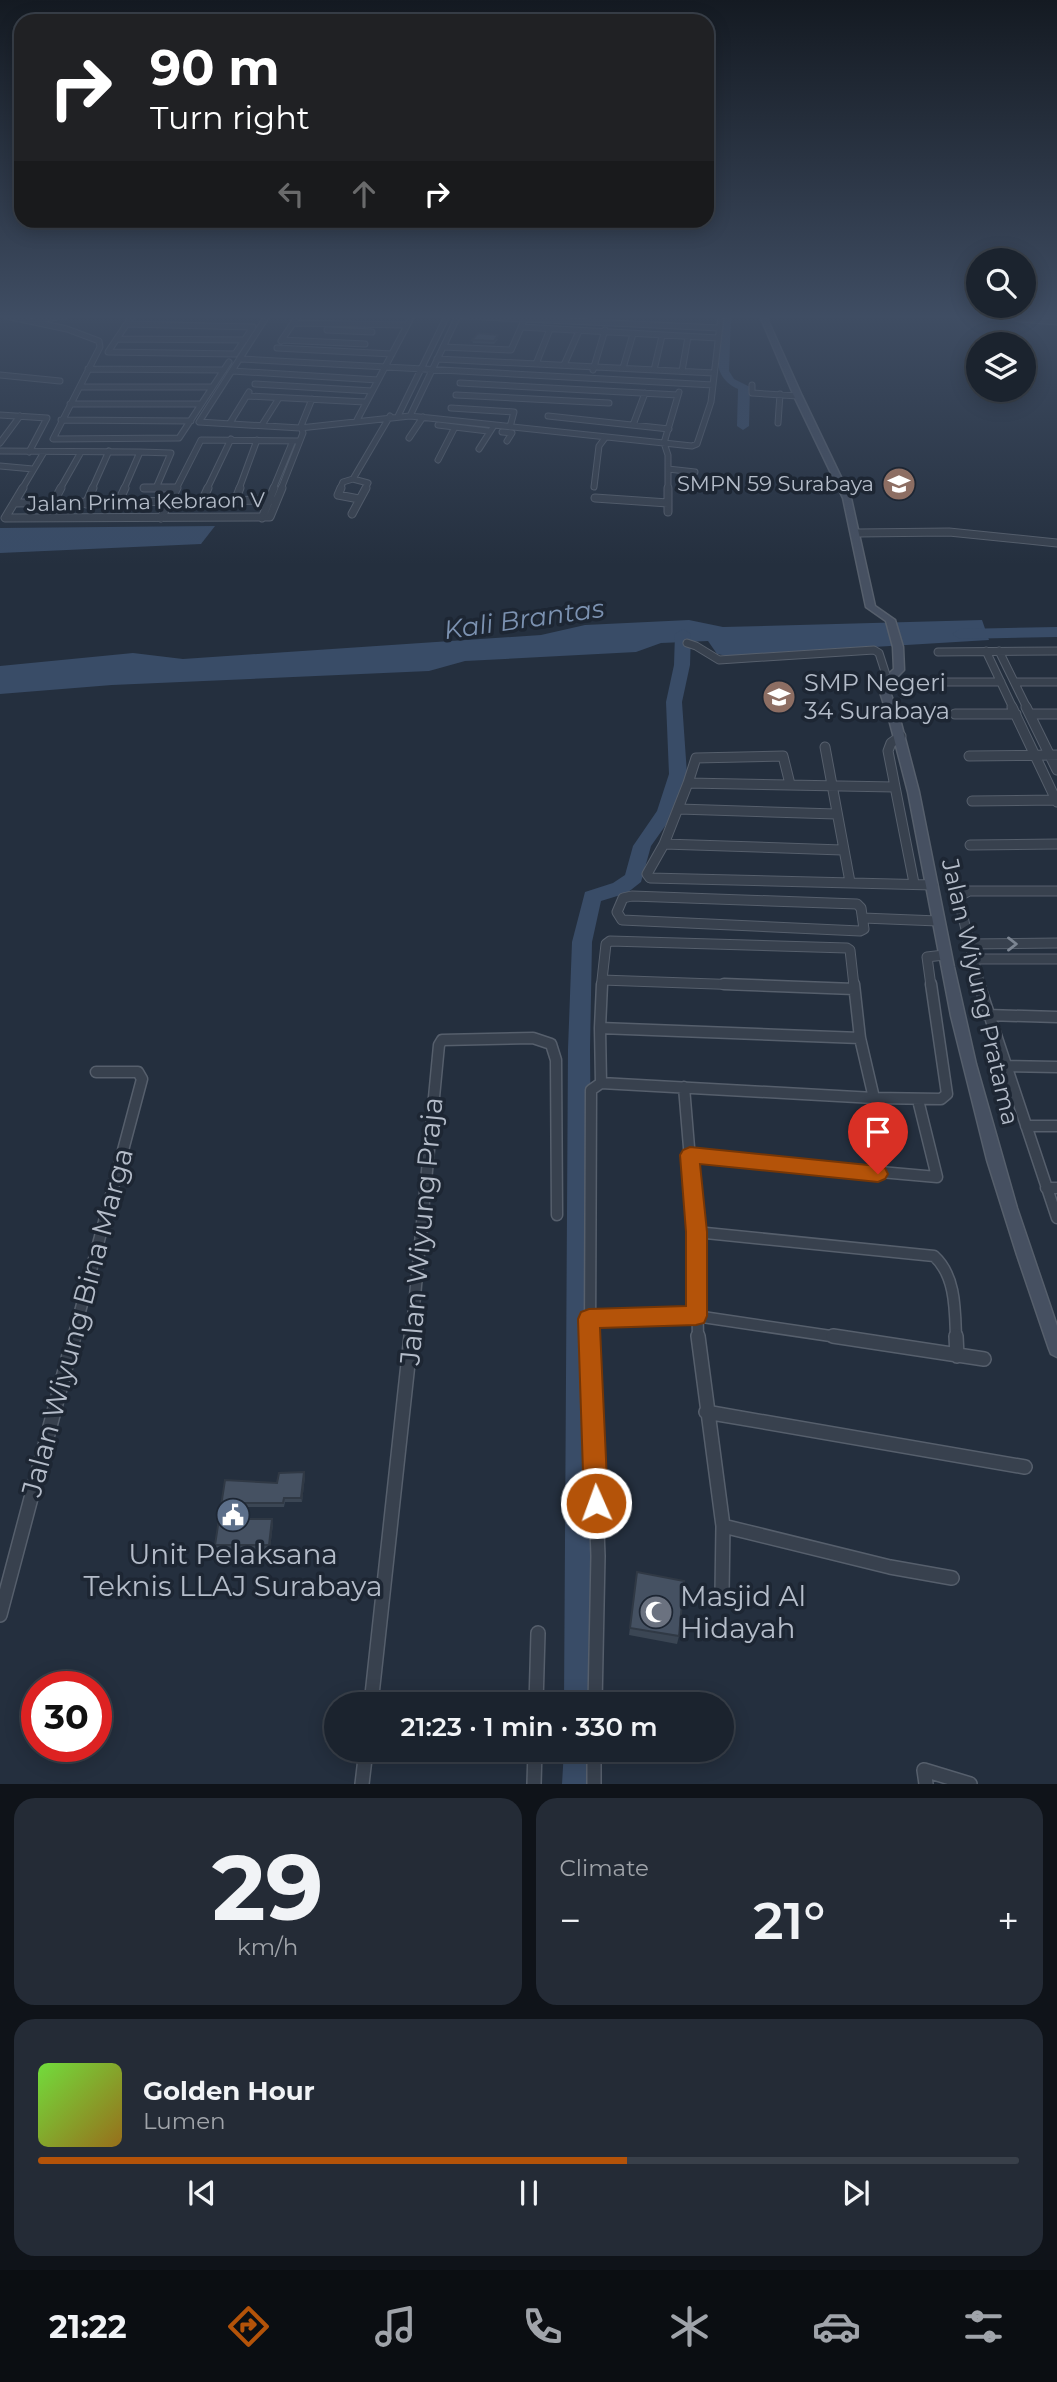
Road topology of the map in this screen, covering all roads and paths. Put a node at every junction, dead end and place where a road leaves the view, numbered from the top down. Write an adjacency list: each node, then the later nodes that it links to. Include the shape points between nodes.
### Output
1 (73, 399): 20 (street)
2 (204, 399): 21 (street)
3 (211, 399): 34 (street)
4 (245, 399): 38 (street)
5 (278, 399): 39 (street)
6 (312, 399): 47 (street)
7 (316, 399): 19 (street)
8 (367, 399): 19 (street)
9 (406, 399): 26 (street)
10 (418, 399): 27 (street)
11 (454, 399): 22 (street)
12 (538, 399): 18 (street)
13 (643, 399): 41 (street)
14 (677, 399): 48 (street)
15 (711, 399): 57 (street, via 697,444)
16 (780, 399): 37 (street)
17 (800, 399): 90 (street, via 847,498)
18 (552, 400): 28 (street); 36 (street, via 610,401)
19 (365, 402): 31 (street)
20 (70, 404): 21 (street); 30 (street)
21 (201, 404): 34 (street)
22 (451, 408): 23 (street); 33 (street)
23 (470, 409): 35 (street); 45 (street, via 514,412)
24 (0, 415): 25 (street)
25 (20, 416): 46 (street); 61 (street, via 48,419)
26 (398, 416): 27 (street); 29 (street)
27 (410, 416): 32 (street)
28 (548, 416): 36 (street); 49 (street)
29 (388, 419): 31 (street); 69 (street)
30 (61, 420): 34 (street); 34 (street, via 53,439 175,439)
31 (357, 420): 47 (street)
32 (422, 420): 33 (street); 50 (street)
33 (445, 420): 35 (street)
34 (195, 421): 38 (street)
35 (465, 422): 44 (street)
36 (602, 422): 41 (street)
37 (778, 423)
38 (230, 424): 39 (street)
39 (262, 425): 47 (street)
40 (438, 425): 42 (street)
41 (633, 425): 48 (street)
42 (455, 427): 44 (street); 64 (street)
43 (0, 428): 46 (street)
44 (493, 428): 45 (street); 56 (street, via 512,433); 58 (street)
45 (510, 428): 49 (street)
46 (11, 429): 52 (street)
47 (300, 429): 55 (street)
48 (669, 429): 57 (street)
49 (542, 430): 54 (street)
50 (409, 438)
51 (231, 439): 53 (street); 73 (street, via 201,440); 78 (street)
52 (1, 440)
53 (257, 440): 55 (street); 79 (street)
54 (603, 440): 57 (street); 70 (street)
55 (296, 441): 76 (street); 77 (street)
56 (507, 441)
57 (666, 448): 67 (street)
58 (479, 449)
59 (0, 450): 61 (street)
60 (109, 451): 62 (street); 63 (street); 85 (street)
61 (36, 452): 62 (street); 66 (street)
62 (81, 452): 82 (street)
63 (140, 452): 72 (street, via 171,453); 83 (street)
64 (438, 460)
65 (0, 466): 66 (street)
66 (29, 468): 81 (street)
67 (668, 470): 68 (street); 84 (street)
68 (695, 472)
69 (353, 479): 75 (street, via 368,482); 75 (street, via 343,482 338,495)
70 (594, 487)
71 (144, 488): 72 (street)
72 (156, 488): 73 (street)
73 (176, 488): 80 (street)
74 (595, 498): 84 (street)
75 (359, 499): 87 (street)
76 (269, 500): 77 (street, Jalan Prima Kebraon V); 79 (street, Jalan Prima Kebraon V); 88 (street)
77 (277, 500): 88 (street, via 272,516)
78 (202, 501): 79 (street, Jalan Prima Kebraon V); 80 (street, Jalan Prima Kebraon V)
79 (234, 501)
80 (169, 502): 83 (street, Jalan Prima Kebraon V); 89 (street)
81 (14, 503): 82 (street, Jalan Prima Kebraon V); 89 (street, via 4,517)
82 (54, 503): 85 (street, Jalan Prima Kebraon V)
83 (118, 503): 85 (street, Jalan Prima Kebraon V)
84 (668, 503): 86 (street)
85 (86, 504)
86 (668, 512)
87 (352, 514)
88 (262, 517): 89 (street)
89 (161, 519)
90 (857, 533): 91 (street, via 950,532); 97 (street, Jalan Wiyung Pratama, via 872,608 890,620 898,647 899,670)
91 (1057, 543)
92 (687, 643): 97 (street, via 719,660 874,650)
93 (999, 651): 94 (street); 96 (street); 100 (street)
94 (1057, 651)
95 (938, 652): 96 (street)
96 (986, 652): 99 (street)
97 (888, 681): 106 (street, Jalan Wiyung Pratama, via 884,689)
98 (946, 682): 99 (street)
99 (1001, 682): 102 (street)
100 (1015, 682): 101 (street); 104 (street)
101 (1057, 682)
102 (1016, 713): 103 (street); 108 (street)
103 (955, 714)
104 (1030, 714): 105 (street); 109 (street)
105 (1057, 714)
106 (901, 736): 115 (street, via 888,751); 126 (street, Jalan Wiyung Pratama)
107 (825, 747): 114 (street)
108 (1036, 755): 109 (street); 110 (street); 117 (street)
109 (1054, 755): 111 (street)
110 (969, 756)
111 (1057, 770)
112 (688, 783): 113 (street); 113 (street, via 695,758 783,756); 118 (street)
113 (790, 784): 114 (street)
114 (832, 785): 115 (street); 119 (street)
115 (894, 787): 125 (street)
116 (972, 801): 117 (street)
117 (1057, 801)
118 (679, 809): 119 (street); 120 (street)
119 (836, 814): 123 (street)
120 (664, 844): 123 (street); 124 (street, via 647,874 650,878)
121 (1057, 844): 122 (street)
122 (970, 845)
123 (842, 850): 124 (street)
124 (850, 882): 125 (street)
125 (914, 883): 126 (street)
126 (933, 885): 129 (street, Jalan Wiyung Pratama)
127 (1057, 891): 131 (street, Jalan Wiyung Pratama, via 970,891 958,897)
128 (863, 918): 128 (street, via 860,931 630,922 619,918 617,912 623,898 632,896 857,904); 129 (street)
129 (938, 921): 132 (street, Jalan Wiyung Pratama)
130 (1057, 943): 131 (street, one-way to 130)
131 (967, 944): 133 (street, Jalan Wiyung Pratama)
132 (944, 955): 147 (street, via 927,957 947,1094 941,1099); 157 (street, Jalan Wiyung Pratama, via 983,1117)
133 (971, 958): 134 (street); 137 (street, Jalan Wiyung Pratama)
134 (1057, 959)
135 (602, 981): 136 (street); 136 (street, via 610,941 847,948); 139 (street)
136 (854, 989): 140 (street)
137 (987, 1015): 138 (street); 141 (street, Jalan Wiyung Pratama)
138 (1057, 1017)
139 (600, 1028): 140 (street); 144 (street)
140 (860, 1038): 146 (street)
141 (1006, 1066): 142 (street); 148 (street, Jalan Wiyung Pratama)
142 (1057, 1067)
143 (96, 1072): 165 (street, Jalan Wiyung Bina Marga, via 138,1072 142,1079)
144 (601, 1083): 145 (street); 156 (street, via 589,1093)
145 (684, 1087): 146 (street); 150 (street)
146 (874, 1098): 147 (street)
147 (918, 1100): 150 (street, via 937,1177)
148 (1026, 1126): 149 (street); 151 (street, Jalan Wiyung Pratama)
149 (1057, 1126)
150 (690, 1155): 154 (street)
151 (1052, 1188): 153 (street, Jalan Wiyung Pratama)
152 (557, 1215): 167 (street, Jalan Wiyung Praja, via 556,1060 551,1044 533,1038 440,1041)
153 (1057, 1218)
154 (696, 1232): 155 (street); 158 (street, via 933,1256 950,1275)
155 (696, 1316): 156 (street); 158 (street); 160 (street)
156 (589, 1319): 169 (street, via 598,1556)
157 (1057, 1349)
158 (957, 1356): 159 (street)
159 (984, 1359)
160 (706, 1412): 161 (street); 162 (street)
161 (1025, 1467)
162 (723, 1526): 163 (street); 164 (street)
163 (952, 1578)
164 (722, 1592)
165 (0, 1615)
166 (538, 1633): 168 (street)
167 (372, 1692)
168 (536, 1692)
169 (595, 1692)
170 (365, 1762): 173 (street)
171 (535, 1762): 174 (street)
172 (594, 1762): 175 (street)
173 (362, 1783)
174 (534, 1783)
175 (594, 1783)
176 (926, 1783): 177 (street, via 924,1770)
177 (970, 1783)

